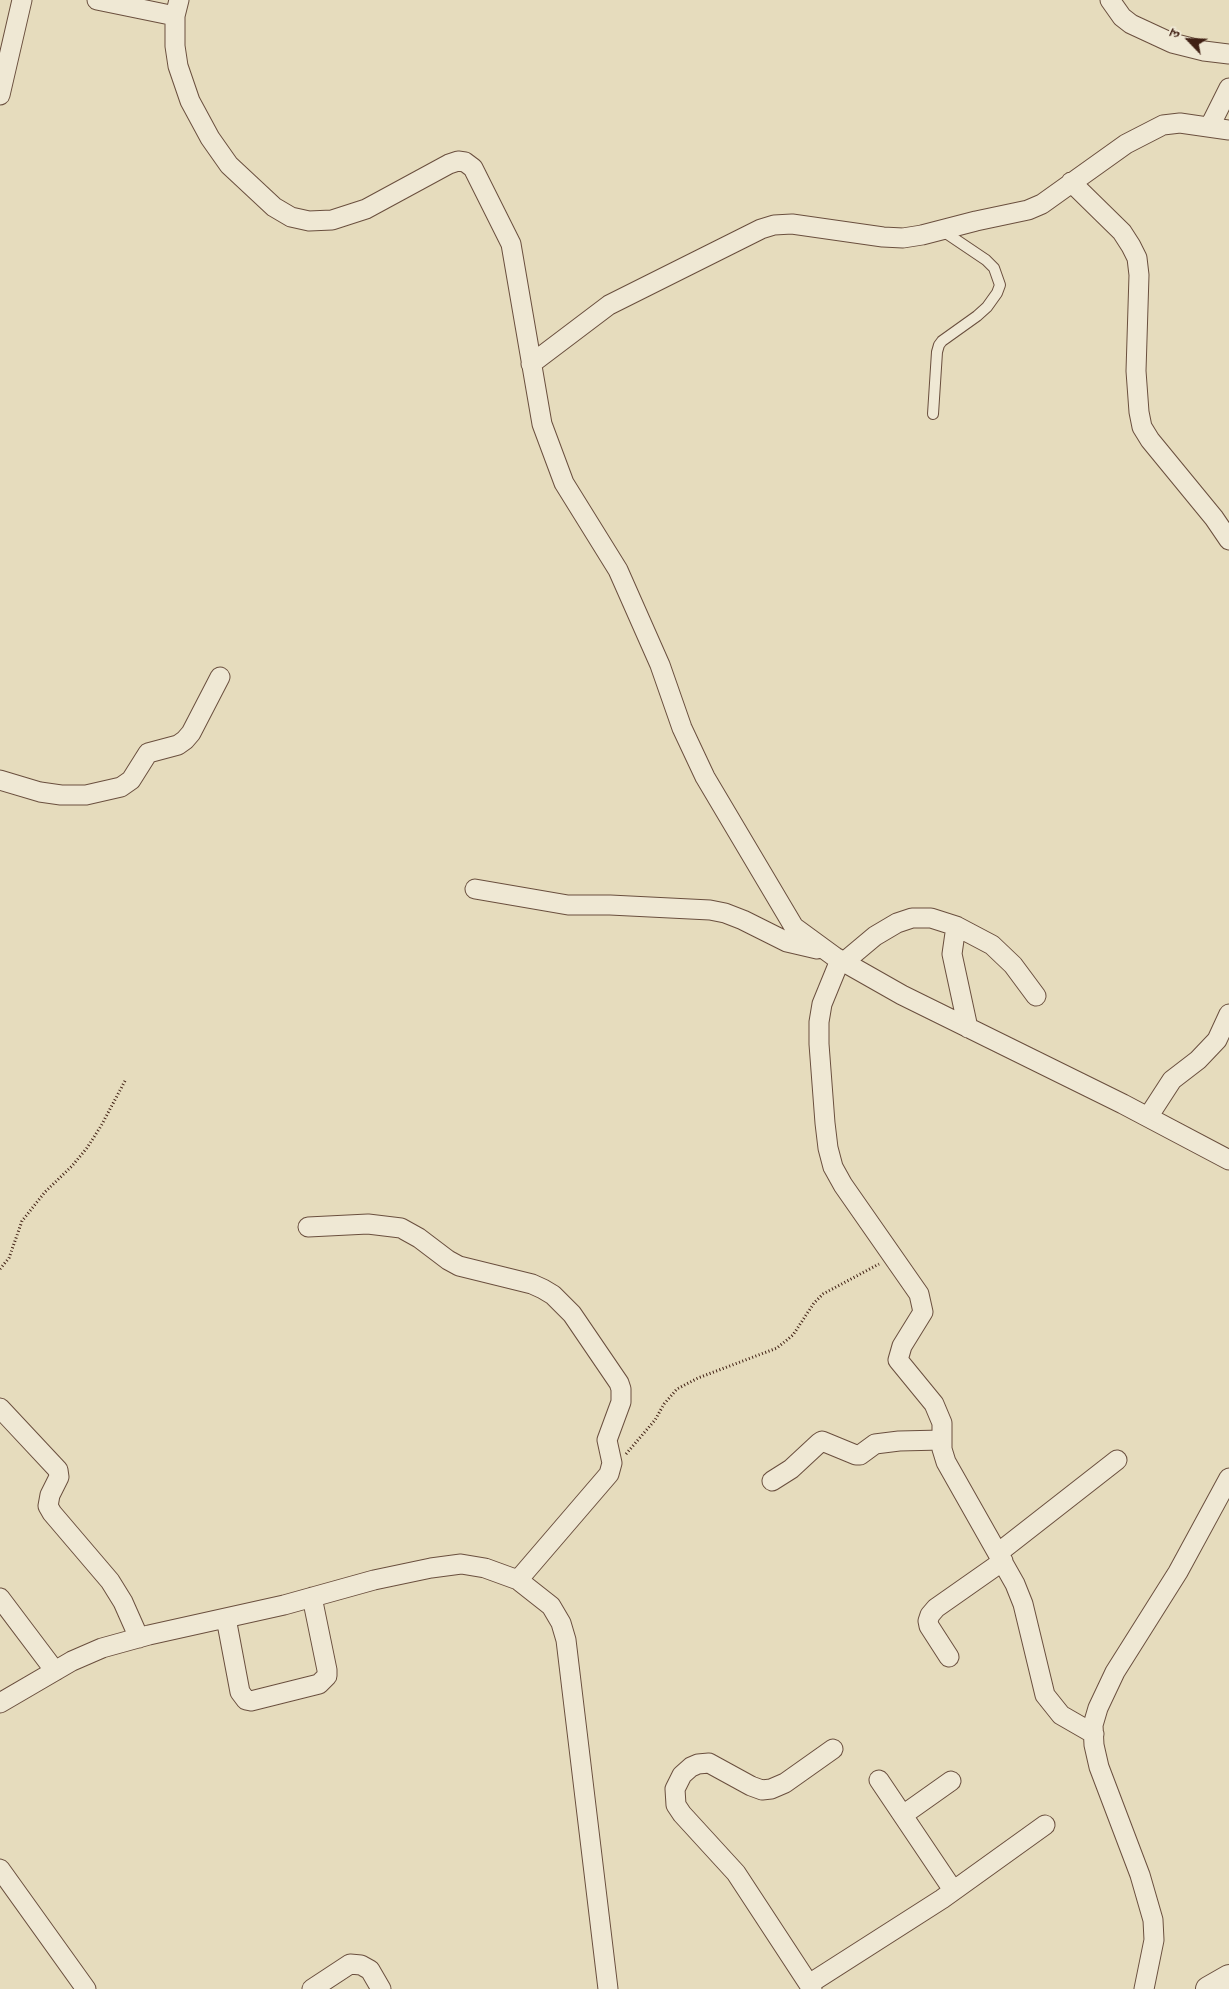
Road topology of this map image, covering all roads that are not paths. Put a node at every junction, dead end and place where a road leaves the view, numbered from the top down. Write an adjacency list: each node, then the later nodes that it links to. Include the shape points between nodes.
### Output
1 (22, 0): 7 (street)
2 (97, 0): 4 (street)
3 (1110, 0): 5 (street, via 1131,24 1172,43)
4 (177, 8): 12 (street, via 174,34 178,66 190,101 210,138 229,165 274,207 291,217 309,221 332,220 366,209 449,164 465,162 473,168 511,244)
5 (1229, 54)
6 (1229, 88): 8 (street)
7 (0, 95)
8 (1210, 126): 9 (street); 10 (street, via 1164,125 1126,144)
9 (1229, 130)
10 (1071, 182): 11 (street, via 1035,207); 14 (street, via 1122,232 1137,258 1136,371 1142,427)
11 (943, 231): 12 (street, via 903,238 792,224 761,229 626,295 568,334); 13 (lane, via 986,260 994,268 1000,285 987,307 939,345)
12 (531, 364): 19 (street, via 542,424 564,483 618,570 705,777 794,927)
13 (933, 414)
14 (1229, 540)
15 (220, 677): 16 (street, via 185,740 178,746 148,753 131,780 121,787 86,795 61,795)
16 (0, 780)
17 (475, 889): 19 (street, via 568,905 717,911 787,942)
18 (956, 926): 19 (street, via 931,918 912,918 897,923); 20 (street, via 1003,954); 22 (street, via 952,954)
19 (837, 958): 22 (street); 27 (street, via 819,1022 818,1044 828,1148 843,1185 919,1294 923,1312 902,1346 898,1360 934,1404 942,1423)
20 (1036, 996)
21 (1229, 1014): 23 (street, via 1213,1045 1172,1080)
22 (968, 1028): 23 (street)
23 (1148, 1117): 24 (street)
24 (1229, 1160)
25 (308, 1226): 32 (street, via 368,1224 401,1228 459,1266 532,1284 553,1295 572,1314 621,1389 621,1402 607,1440 612,1469)
26 (0, 1408): 36 (street, via 58,1470 59,1477 48,1506 110,1581)
27 (942, 1440): 30 (street, via 875,1444 856,1455 822,1441 792,1469); 31 (street, via 946,1462)
28 (1117, 1460): 31 (street)
29 (1229, 1478): 40 (street, via 1178,1572 1116,1672 1098,1708)
30 (772, 1481)
31 (1000, 1557): 37 (street, via 930,1615 929,1626); 40 (street, via 1023,1604 1045,1695 1061,1715)
32 (518, 1580): 33 (street, via 485,1568 461,1564 393,1576); 53 (street, via 551,1606 566,1640)
33 (312, 1597): 35 (street); 35 (street, via 327,1676 319,1684 251,1701 240,1692)
34 (0, 1598): 38 (street)
35 (226, 1618): 36 (street)
36 (139, 1638): 38 (street, via 102,1648)
37 (949, 1657)
38 (55, 1671): 39 (street)
39 (0, 1703)
40 (1094, 1734): 54 (street, via 1099,1767 1153,1920 1154,1940)
41 (833, 1749): 49 (street, via 785,1783 771,1789 751,1786 709,1763 691,1767 682,1775 675,1789 676,1806 736,1872)
42 (879, 1780): 44 (street)
43 (951, 1781): 44 (street)
44 (903, 1815): 47 (street)
45 (1044, 1825): 47 (street)
46 (0, 1869): 50 (street)
47 (954, 1890): 49 (street)
48 (1229, 1977): 55 (street)
49 (811, 1987)
50 (86, 1989)
51 (312, 1989): 52 (street, via 350,1964 370,1970)
52 (381, 1989)
53 (608, 1989)
54 (1144, 1989)
55 (1208, 1989)

